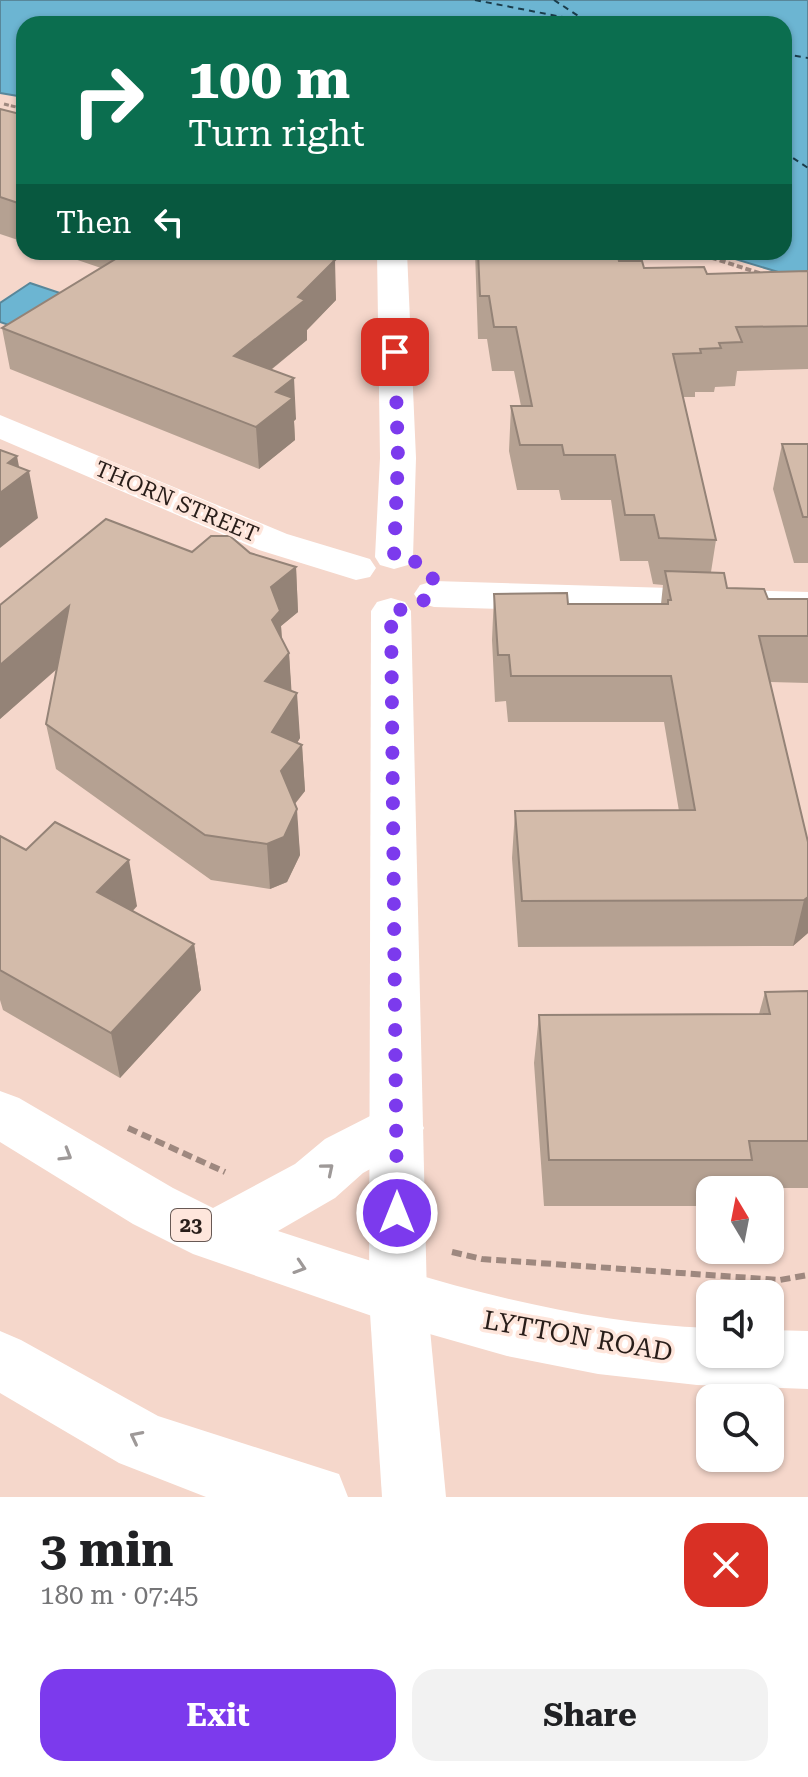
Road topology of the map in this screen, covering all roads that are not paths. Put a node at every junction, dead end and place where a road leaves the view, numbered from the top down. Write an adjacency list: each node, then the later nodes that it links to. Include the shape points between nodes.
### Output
1 (392, 260): 3 (street, via 398,458)
2 (0, 426): 4 (street, THORN STREET, via 273,542)
3 (394, 557): 4 (street); 5 (street, via 416,561 434,579)
4 (356, 568): 5 (street, via 350,593 363,605)
5 (412, 602): 6 (street); 8 (street)
6 (808, 605)
7 (0, 1114): 9 (street, 23, one-way to 9)
8 (397, 1128): 9 (street, one-way to 8, via 315,1181 344,1156); 10 (street)
9 (213, 1236): 10 (street, 23, one-way to 10)
10 (398, 1298): 12 (street, LYTTON ROAD / 23, via 507,1328 598,1345); 15 (street)
11 (0, 1360): 13 (street, one-way to 11)
12 (808, 1360)
13 (220, 1482): 14 (street)
14 (316, 1497)
15 (414, 1497)

